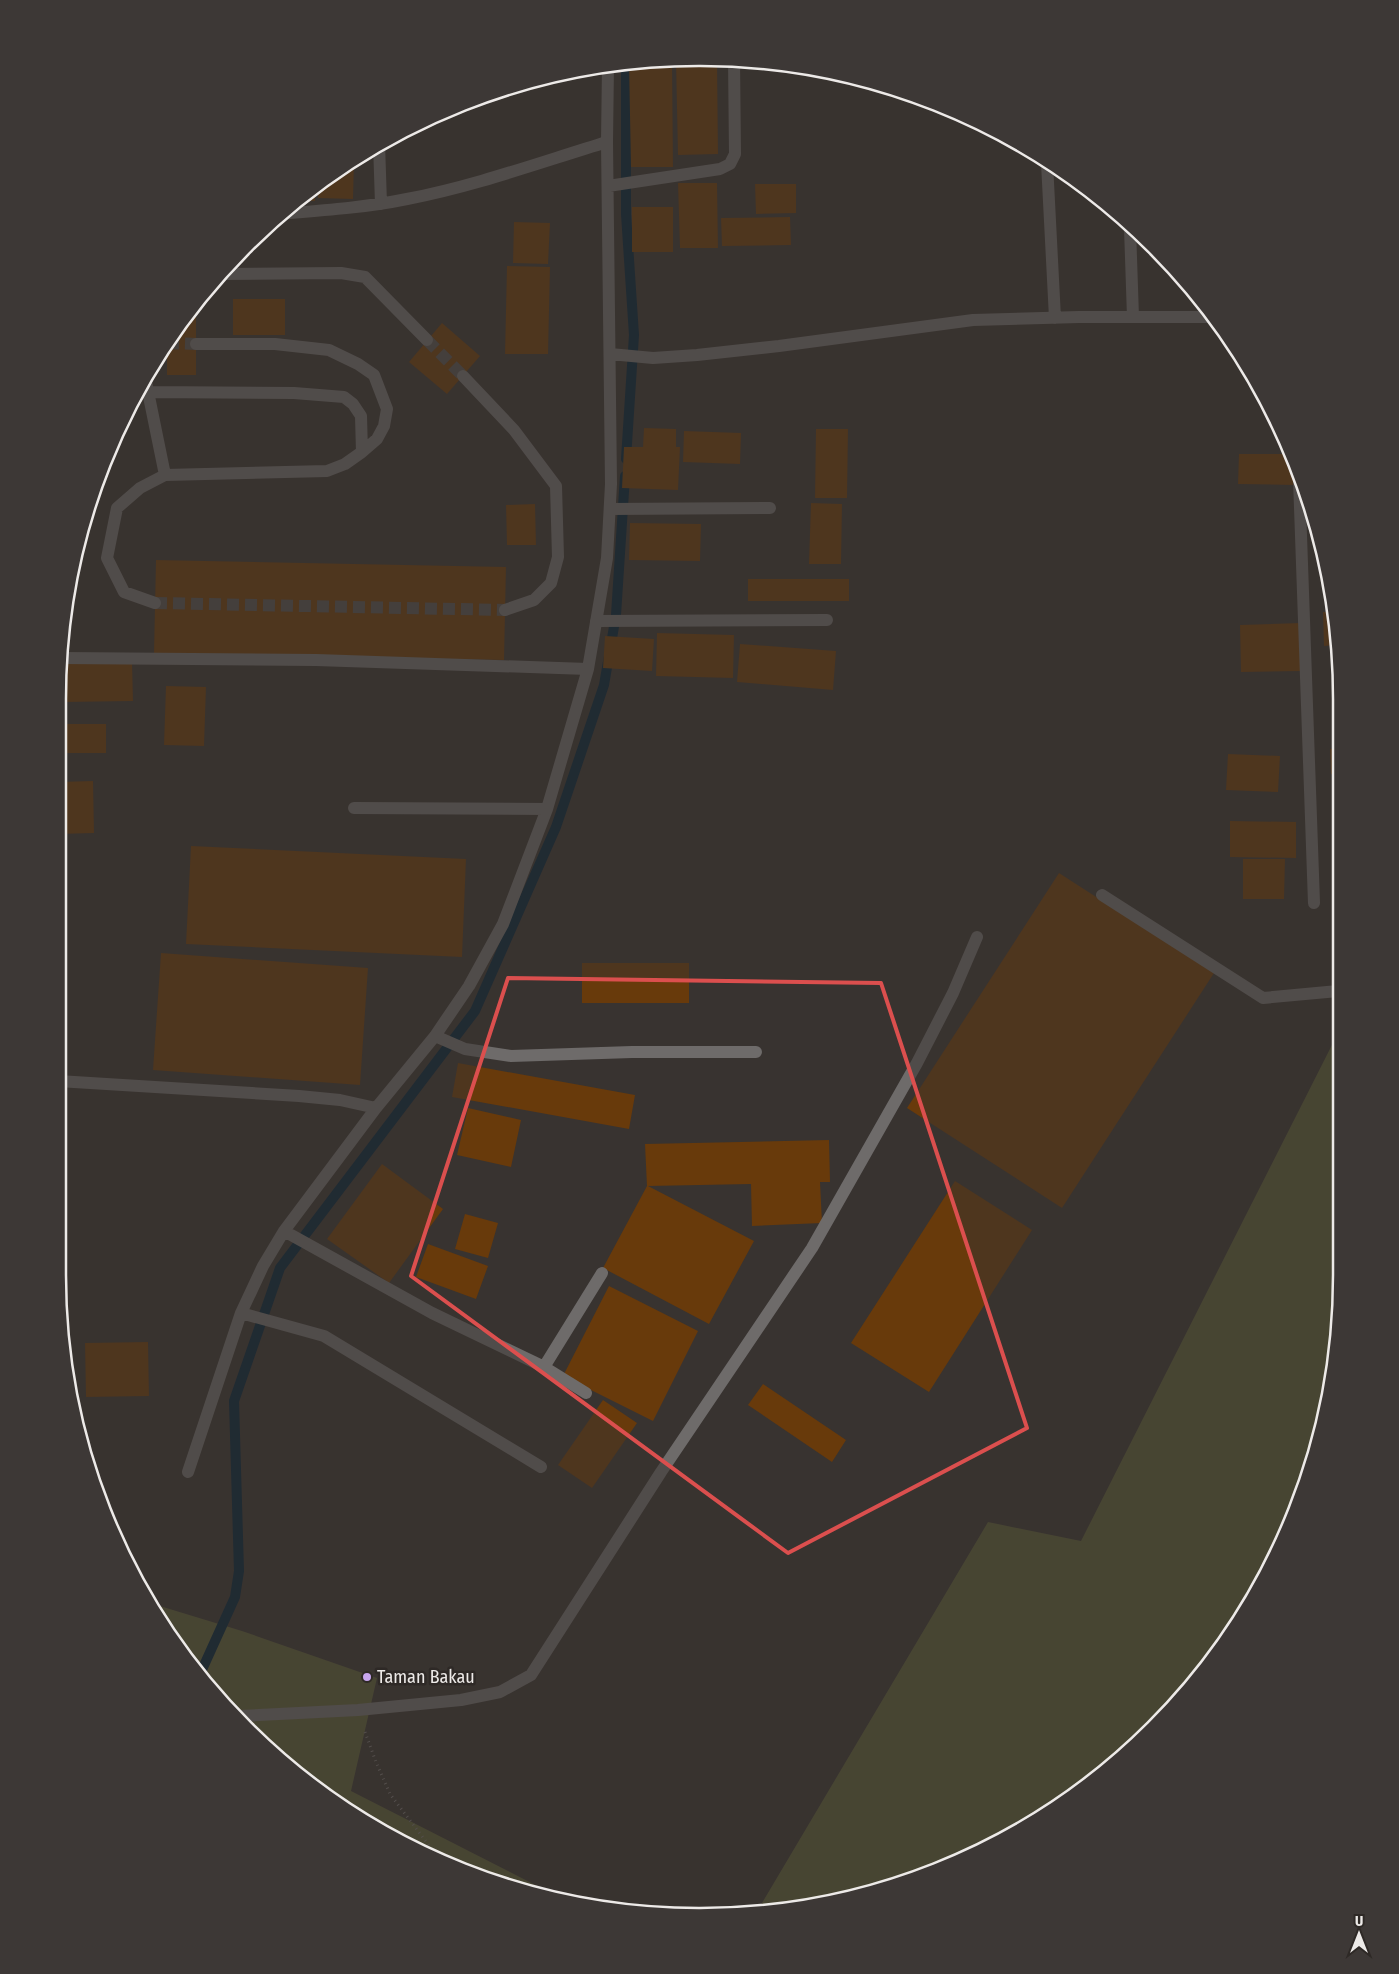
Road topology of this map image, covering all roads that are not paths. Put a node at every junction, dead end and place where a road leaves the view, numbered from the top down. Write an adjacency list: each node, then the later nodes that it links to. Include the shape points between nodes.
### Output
1 (734, 68): 6 (street, via 735,154 730,164 720,169)
2 (608, 73): 3 (street)
3 (607, 142): 6 (street); 7 (street, via 500,175)
4 (379, 153): 7 (street)
5 (1047, 171): 13 (street)
6 (608, 186): 16 (street)
7 (380, 204): 8 (street)
8 (295, 213)
9 (1130, 236): 11 (street)
10 (231, 274): 14 (street, via 341,273 365,277)
11 (1133, 317): 12 (street); 13 (street)
12 (1204, 317)
13 (1055, 318): 16 (street, via 973,320 779,346 653,358)
14 (427, 340)
15 (196, 344): 19 (street, via 275,344 329,350 358,364 374,375 387,410 377,439)
16 (610, 354): 22 (street)
17 (463, 376): 25 (street, via 514,430 556,486 558,557 551,583 534,600)
18 (147, 392): 19 (street, via 294,393 344,397 361,416); 20 (street)
19 (362, 452): 20 (street, via 345,464 326,471)
20 (165, 475): 24 (street, via 140,488 117,508 107,558 124,592)
21 (1300, 498): 33 (street)
22 (610, 508): 23 (street); 27 (street, via 607,558)
23 (770, 508)
24 (155, 603)
25 (505, 610)
26 (827, 620): 27 (street)
27 (596, 621): 29 (street)
28 (68, 658): 29 (street, via 316,660)
29 (588, 669): 31 (street)
30 (354, 808): 31 (street)
31 (547, 808): 36 (street, via 503,924 480,969)
32 (1102, 895): 35 (street, via 1263,998)
33 (1314, 903)
34 (977, 937): 47 (street, via 953,993 917,1062 812,1248 661,1472 531,1675 500,1692 461,1700)
35 (1333, 991)
36 (435, 1036): 37 (street, via 465,1049 511,1056); 39 (street)
37 (756, 1052)
38 (66, 1081): 39 (street, via 299,1096)
39 (376, 1108): 40 (street)
40 (284, 1231): 42 (street); 43 (street, via 432,1313)
41 (602, 1273): 43 (street)
42 (241, 1313): 45 (street, via 324,1336); 46 (street)
43 (544, 1367): 44 (street)
44 (586, 1394)
45 (541, 1467)
46 (188, 1472)
47 (246, 1716)

